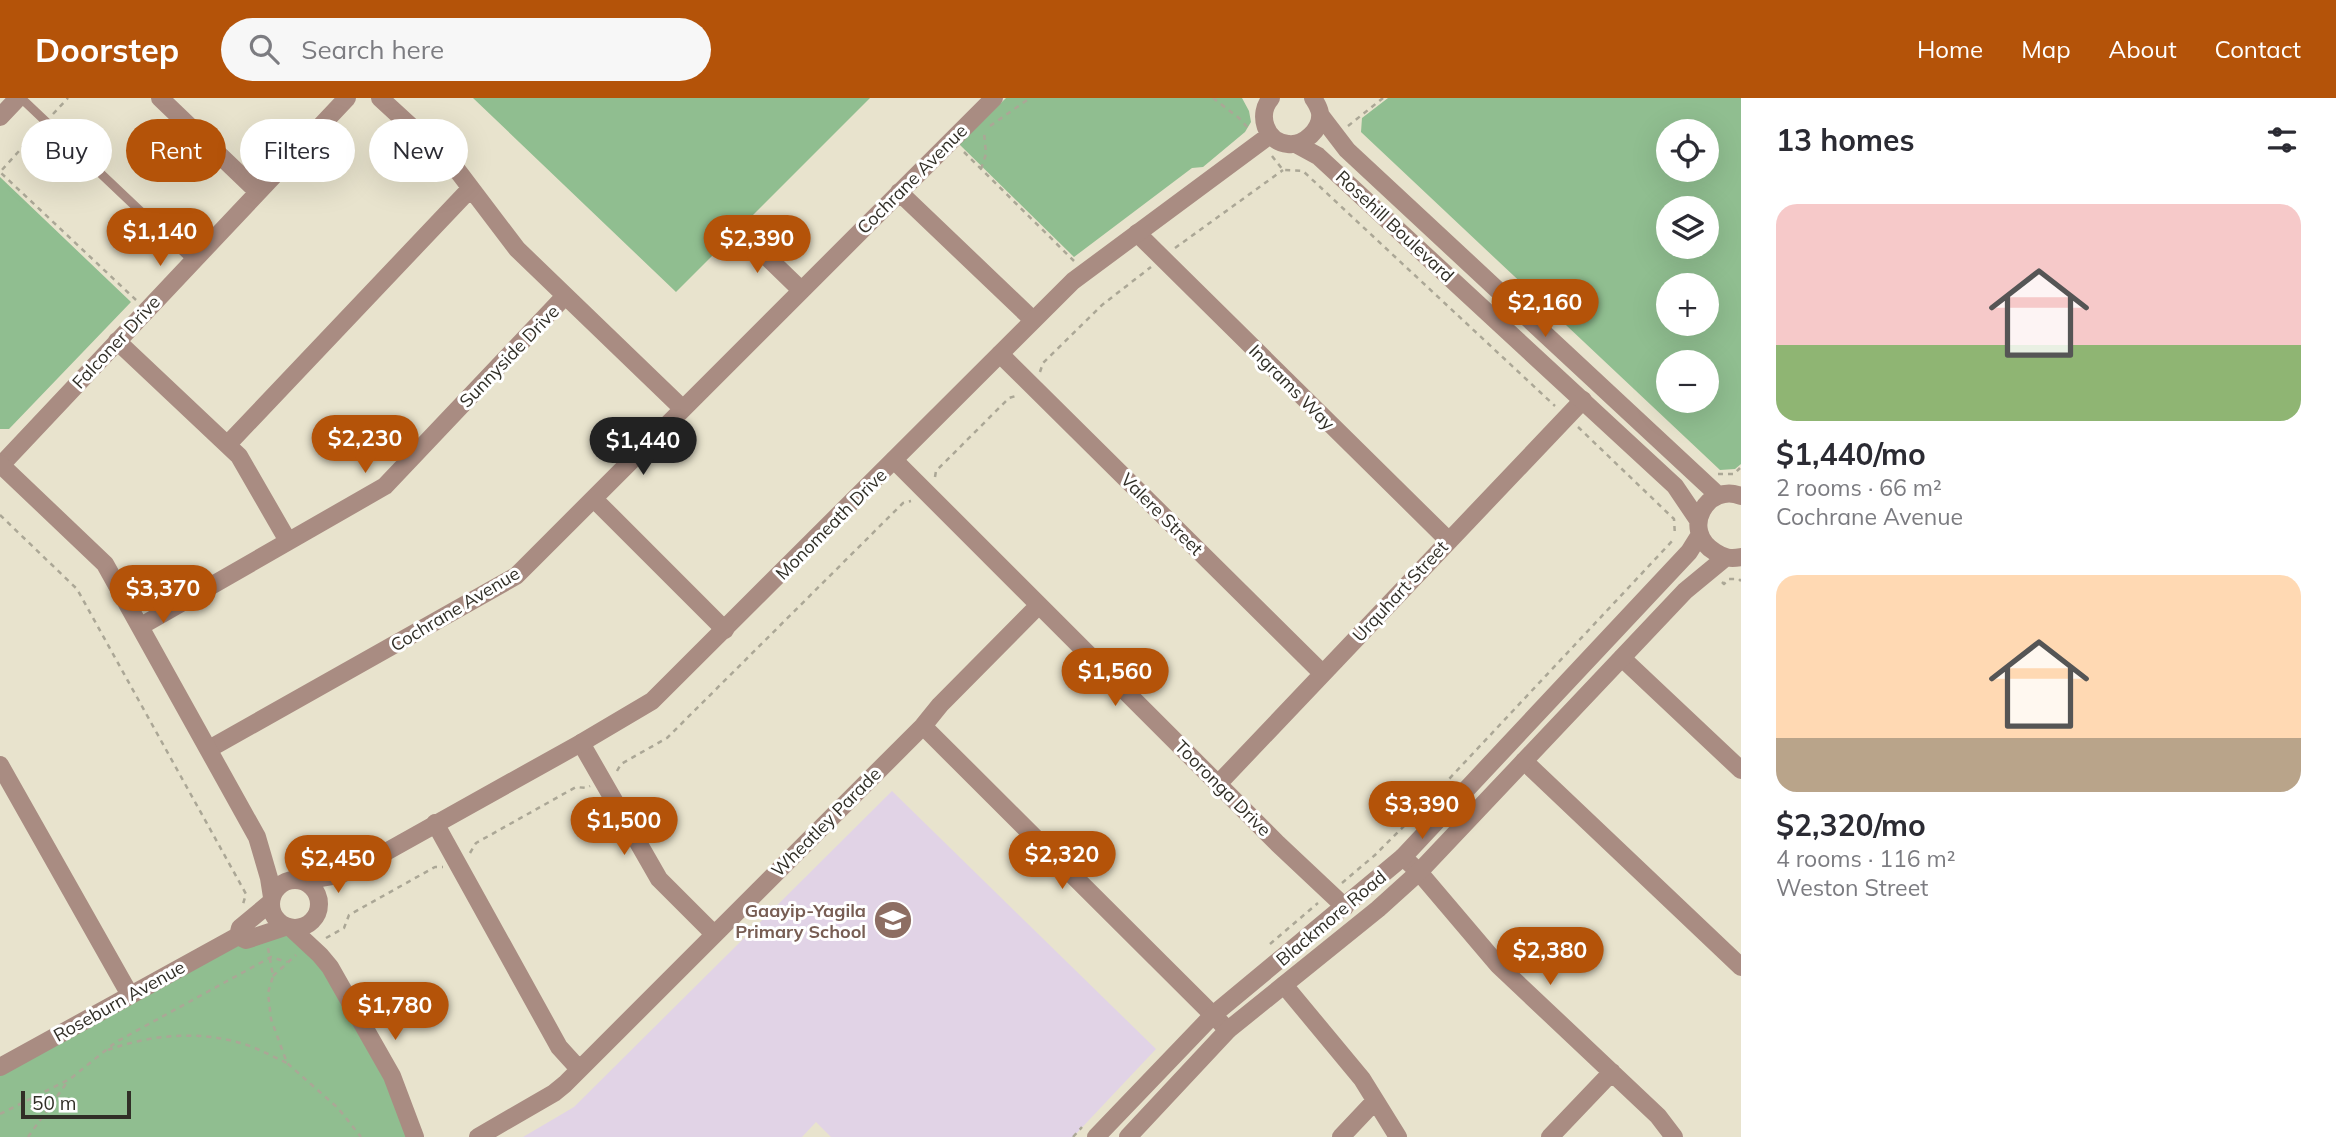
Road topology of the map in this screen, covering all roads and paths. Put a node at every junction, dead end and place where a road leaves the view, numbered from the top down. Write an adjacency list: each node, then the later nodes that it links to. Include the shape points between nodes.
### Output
1 (20, 98): 12 (street); 13 (lane)
2 (68, 98): 14 (path)
3 (160, 98): 26 (street)
4 (347, 98): 26 (street, Falconer Drive)
5 (380, 98): 25 (street, via 454,166)
6 (994, 98): 27 (street, Cochrane Avenue)
7 (1030, 98): 15 (path)
8 (1213, 98): 17 (path)
9 (1313, 98): 11 (street, Rosehill Boulevard)
10 (1263, 103): 17 (street)
11 (1321, 116): 19 (street, via 1309,137); 48 (street, Rosehill Boulevard, via 1347,150)
12 (0, 117)
13 (43, 119)
14 (49, 119)
15 (984, 131): 16 (path); 21 (path, via 986,154)
16 (977, 138)
17 (1266, 139): 19 (street, Rosehill Boulevard); 22 (path); 29 (street, Monomeath Drive)
18 (969, 144): 21 (path, via 962,151)
19 (1296, 144): 40 (street, Rosehill Boulevard, via 1318,156)
20 (21, 149): 23 (path)
21 (981, 170): 32 (path)
22 (1283, 170): 30 (path); 42 (path, via 1303,171)
23 (0, 172): 35 (path)
24 (109, 182): 31 (lane)
25 (470, 189): 34 (street, via 517,249); 43 (street)
26 (258, 192): 31 (street, Falconer Drive)
27 (899, 192): 33 (street, Cochrane Avenue); 36 (street)
28 (741, 232): 33 (street)
29 (1137, 233): 30 (street, Ingrams Way); 32 (street, Monomeath Drive)
30 (1162, 258): 39 (path, via 1102,304 1043,363 1042,371); 53 (street, Ingrams Way)
31 (193, 261): 35 (street, Falconer Drive)
32 (1084, 271): 36 (street, Monomeath Drive)
33 (801, 290): 41 (street, Cochrane Avenue)
34 (565, 296): 41 (street); 54 (street, Sunnyside Drive, via 385,486)
35 (147, 310): 37 (street, Falconer Drive)
36 (1033, 320): 38 (street, Monomeath Drive)
37 (117, 341): 43 (street); 45 (street, Falconer Drive)
38 (1000, 354): 39 (street, Valere Street); 44 (street, Monomeath Drive)
39 (1030, 383): 46 (path, via 1009,398); 63 (street, Valere Street)
40 (1583, 400): 42 (street, Urquhart Street); 51 (street, Rosehill Boulevard, via 1675,486)
41 (683, 409): 49 (street, Cochrane Avenue)
42 (1567, 417): 52 (path, via 1674,519); 53 (street, Urquhart Street)
43 (228, 444): 54 (street)
44 (894, 460): 46 (street, Tooronga Drive); 61 (street, Monomeath Drive)
45 (1, 465): 60 (street, via 105,564)
46 (923, 490): 59 (street, Tooronga Drive); 70 (path, via 911,502 903,503 667,738)
47 (1740, 494): 48 (street)
48 (1718, 495): 51 (street, Blackmore Road, via 1702,511)
49 (594, 499): 61 (street); 66 (street, Cochrane Avenue, via 508,582)
50 (0, 515): 83 (path, via 77,589 246,894 243,905)
51 (1698, 528): 55 (street, Blackmore Road); 56 (street, Rosehill Boulevard, via 1710,549)
52 (1675, 538): 55 (path); 79 (path, via 1419,811)
53 (1448, 540): 63 (street, Urquhart Street)
54 (288, 541): 60 (street, Sunnyside Drive)
55 (1689, 552): 74 (street, Blackmore Road)
56 (1733, 558): 57 (street, Blackmore Road)
57 (1710, 570): 58 (path, via 1724,584 1730,579); 62 (street, Blackmore Road)
58 (1741, 581)
59 (1039, 605): 64 (street, Wheatley Parade); 71 (street, Tooronga Drive)
60 (141, 625): 66 (street)
61 (725, 630): 65 (street, Monomeath Drive, via 652,701)
62 (1622, 658): 67 (street, Blackmore Road); 69 (street)
63 (1322, 673): 71 (street, Urquhart Street)
64 (923, 726): 85 (street, Wheatley Parade); 96 (street)
65 (581, 743): 70 (street); 72 (street, Monomeath Drive)
66 (209, 749): 73 (street)
67 (1524, 761): 77 (street, Blackmore Road); 92 (street)
68 (0, 765): 95 (street)
69 (1741, 770)
70 (601, 779): 75 (path, via 509,824); 85 (street, via 659,879)
71 (1219, 783): 79 (street, Tooronga Drive)
72 (435, 824): 75 (street); 76 (street, Monomeath Drive)
73 (257, 837): 78 (street, via 282,869); 80 (street)
74 (1403, 857): 77 (street); 81 (street, Blackmore Road)
75 (456, 859): 88 (path, via 349,915 344,928); 101 (street, via 559,1047)
76 (359, 867): 78 (street, Monomeath Drive); 82 (street, Monomeath Drive, via 327,896)
77 (1419, 872): 94 (street, Blackmore Road); 102 (street, via 1498,965)
78 (301, 881): 80 (street, via 281,884); 82 (street, via 316,892)
79 (1330, 893): 81 (street, Tooronga Drive); 89 (path)
80 (271, 900): 83 (street, Roseburn Avenue); 84 (street, via 272,913)
81 (1345, 907): 96 (street, Blackmore Road)
82 (318, 911): 84 (street, via 306,926); 88 (street)
83 (252, 918): 87 (street, Roseburn Avenue, via 240,928)
84 (288, 927): 86 (street, Roseburn Avenue); 88 (street)
85 (714, 934): 101 (street, Wheatley Parade)
86 (265, 935): 87 (street, Roseburn Avenue, via 246,940); 90 (path)
87 (239, 936): 95 (street, Roseburn Avenue)
88 (316, 942): 91 (path); 109 (street, via 392,1076)
89 (1262, 952)
90 (271, 957): 91 (path); 93 (path); 98 (path)
91 (287, 962): 93 (path)
92 (1741, 967)
93 (272, 976): 99 (path, via 268,993 271,1019)
94 (1284, 985): 97 (street, Blackmore Road); 104 (street)
95 (130, 995): 100 (street, Roseburn Avenue)
96 (1213, 1015): 97 (street); 106 (street, Blackmore Road)
97 (1228, 1030): 112 (street, Blackmore Road)
98 (105, 1051): 99 (path, via 166,1036 210,1037 247,1045); 103 (path)
99 (287, 1063): 108 (path, via 338,1108)
100 (0, 1067)
101 (579, 1069): 110 (street, Wheatley Parade, via 554,1093)
102 (1612, 1072): 115 (street); 116 (street, via 1658,1115)
103 (70, 1079): 105 (path); 107 (path)
104 (1375, 1101): 113 (street); 114 (street)
105 (0, 1114)
106 (1089, 1132): 111 (path)
107 (28, 1137)
108 (360, 1137)
109 (415, 1137)
110 (478, 1137)
111 (1073, 1137)
112 (1128, 1137)
113 (1341, 1137)
114 (1398, 1137)
115 (1550, 1137)
116 (1674, 1137)

